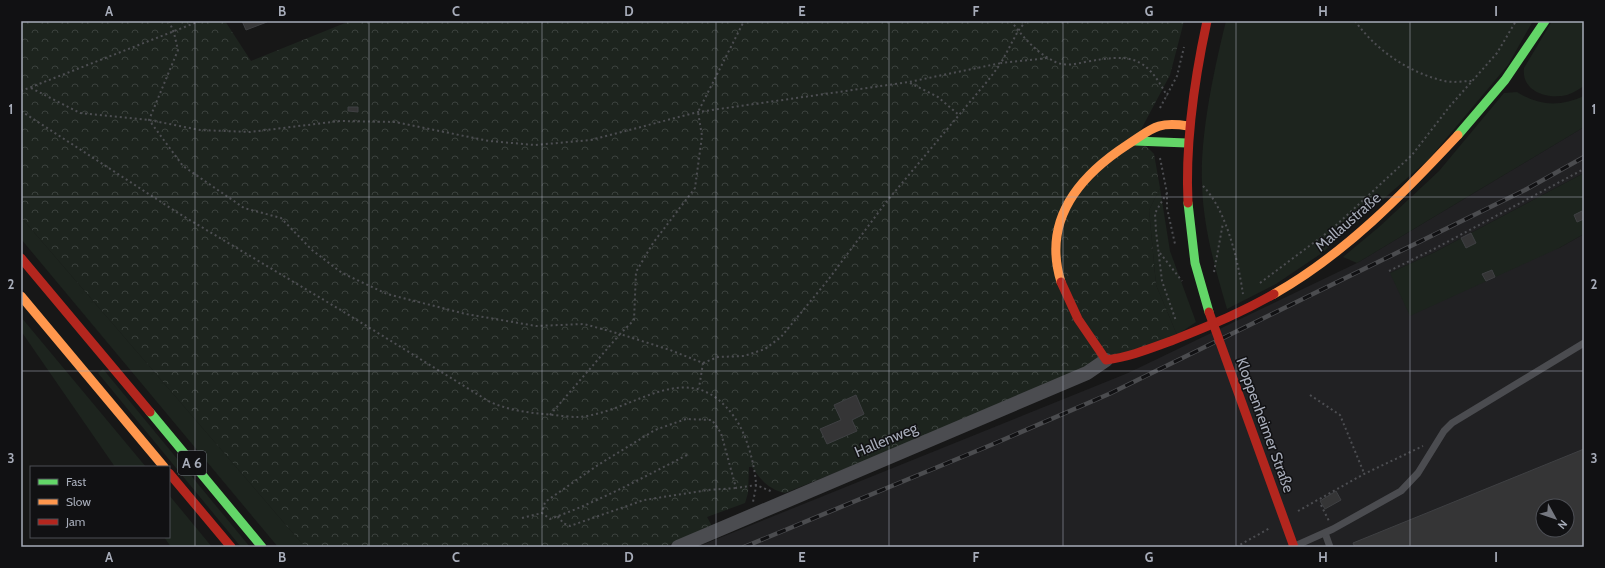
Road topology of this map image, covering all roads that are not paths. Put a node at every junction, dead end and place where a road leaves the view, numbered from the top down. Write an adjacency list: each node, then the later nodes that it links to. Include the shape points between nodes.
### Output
1 (1207, 21): 3 (main road, Kloppenheimer Straße)
2 (1545, 21): 9 (main road, Mallaustraße, via 1502,85 1428,167 1360,233 1331,257 1297,281 1247,310 1120,359)
3 (1188, 126): 4 (main road, via 1164,124 1144,133); 5 (main road, Kloppenheimer Straße)
4 (1135, 141): 5 (main road); 9 (main road, via 1091,170 1073,190 1057,234 1058,274 1067,299)
5 (1187, 143): 16 (main road, Kloppenheimer Straße, bridge, via 1188,212 1195,264 1209,312)
6 (21, 258): 14 (main road, A 6)
7 (21, 296): 10 (main road, A 6)
8 (1584, 343): 12 (lane, via 1452,423 1438,439 1418,473 1401,491)
9 (1106, 360): 15 (street, Hallenweg, via 1087,373)
10 (163, 466)
11 (170, 474): 13 (main road, A 6)
12 (1325, 533): 16 (lane); 17 (lane)
13 (231, 547)
14 (262, 547)
15 (678, 547)
16 (1293, 547)
17 (1330, 547)

